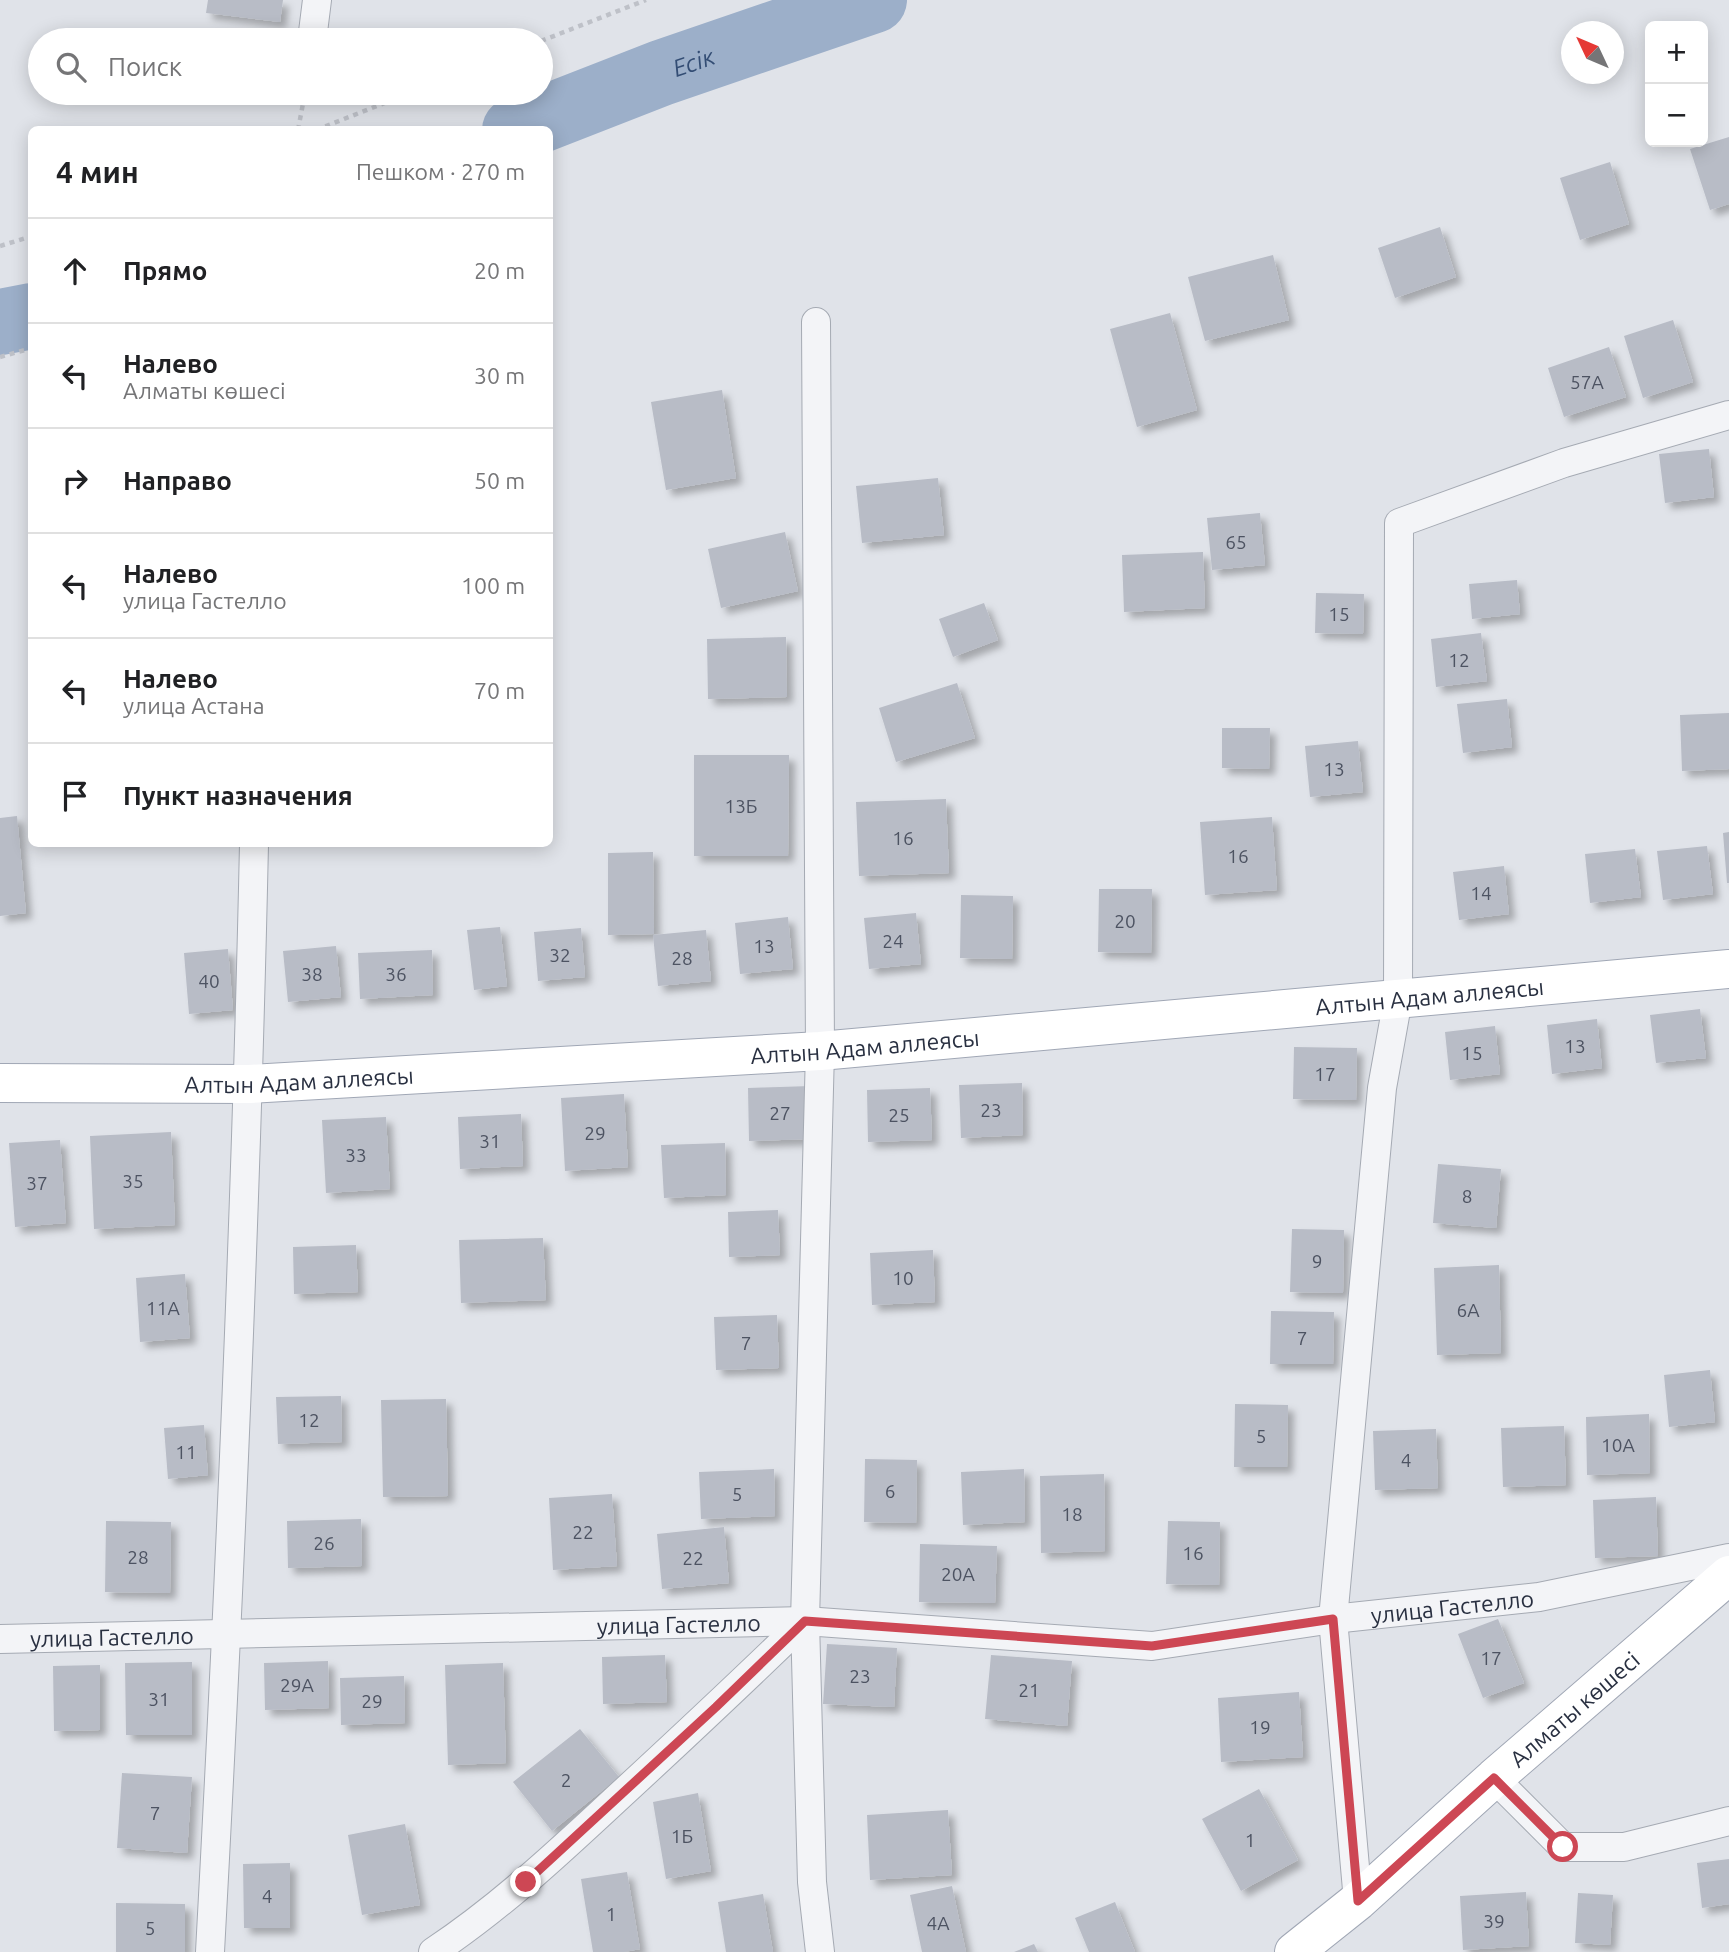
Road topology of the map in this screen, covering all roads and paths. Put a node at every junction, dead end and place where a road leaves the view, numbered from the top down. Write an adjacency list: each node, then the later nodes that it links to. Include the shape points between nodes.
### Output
1 (317, 0): 3 (street)
2 (646, 0): 4 (path)
3 (314, 28)
4 (553, 36)
5 (303, 105): 7 (path)
6 (380, 105): 8 (path)
7 (299, 126)
8 (326, 126)
9 (28, 237): 10 (path)
10 (0, 246)
11 (816, 322): 18 (street)
12 (28, 349): 13 (path)
13 (0, 357)
14 (1729, 415): 17 (street, via 1564,463 1399,523)
15 (254, 847): 20 (street)
16 (1729, 968): 17 (main road, Алтын Адам аллеясы)
17 (1398, 999): 18 (main road, Алтын Адам аллеясы); 23 (street, via 1382,1088)
18 (820, 1051): 20 (main road, Алтын Адам аллеясы); 24 (street)
19 (0, 1083): 20 (main road, Алтын Адам аллеясы)
20 (248, 1084): 25 (street)
21 (1729, 1558): 23 (street, улица Гастелло, via 1539,1597)
22 (1729, 1575): 27 (main road, Алматы көшесі)
23 (1333, 1619): 24 (street, улица Гастелло, via 1152,1646); 29 (street)
24 (805, 1621): 25 (street, улица Гастелло); 31 (street, via 526,1882); 32 (street, via 812,1882)
25 (227, 1634): 26 (street, улица Гастелло); 30 (street)
26 (0, 1639)
27 (1494, 1778): 28 (street, via 1563,1847 1624,1847); 29 (main road, Алматы көшесі)
28 (1729, 1821)
29 (1358, 1901): 33 (main road, Алматы көшесі)
30 (210, 1952)
31 (433, 1952)
32 (820, 1952)
33 (1294, 1952)

